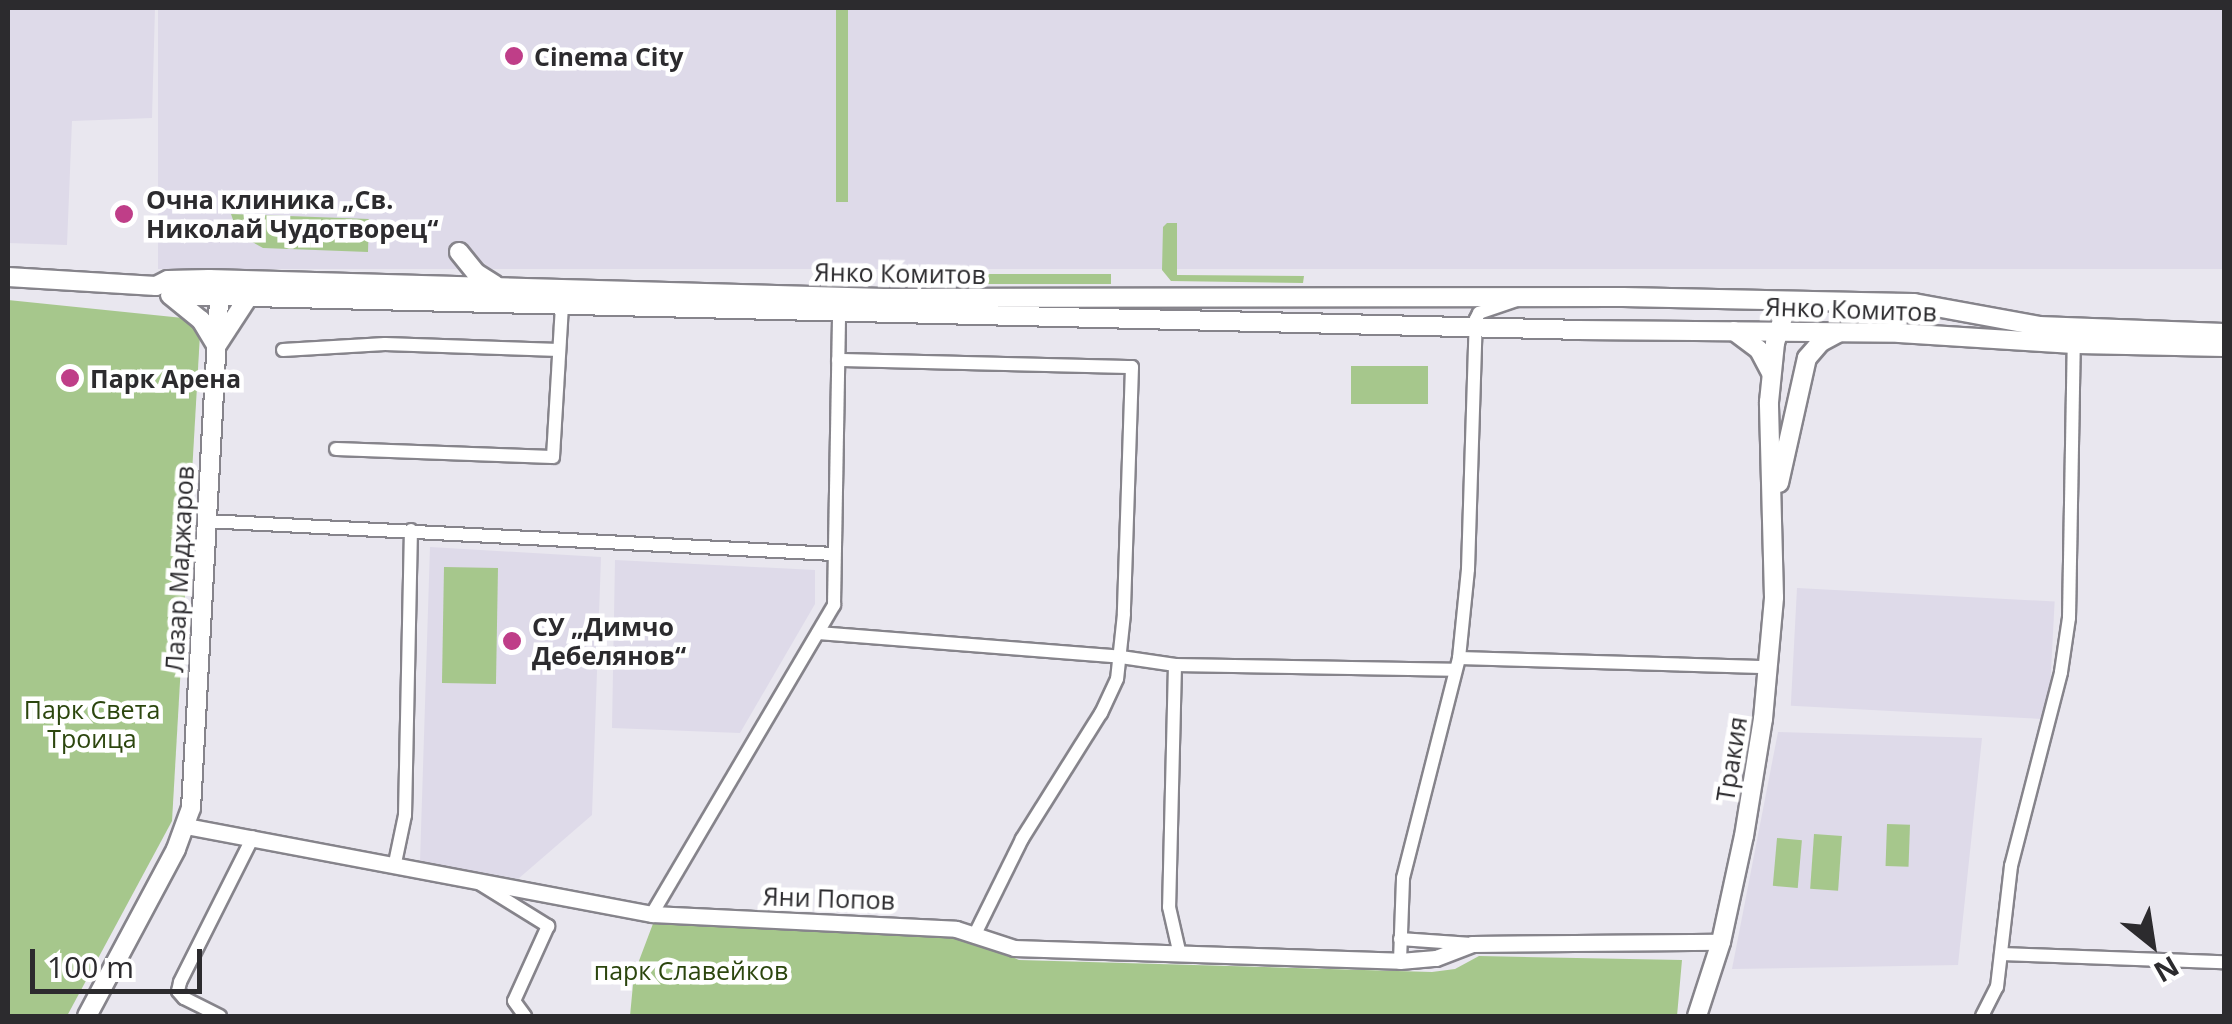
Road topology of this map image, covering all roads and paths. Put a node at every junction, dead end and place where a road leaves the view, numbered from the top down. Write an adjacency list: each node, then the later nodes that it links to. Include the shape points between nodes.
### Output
1 (459, 252): 3 (main road)
2 (8, 277): 5 (main road)
3 (496, 286): 6 (main road, Янко Комитов); 9 (main road, Янко Комитов, via 884,298)
4 (220, 287): 5 (main road, via 168,280); 6 (main road, Янко Комитов, via 280,280); 7 (main road, Янко Комитов); 20 (main road, Лазар Маджаров)
5 (163, 291): 20 (main road, via 201,320)
6 (458, 292): 7 (main road, Янко Комитов); 11 (main road, Янко Комитов)
7 (249, 296): 20 (main road)
8 (1585, 298): 9 (main road, Янко Комитов); 10 (main road, Янко Комитов); 14 (main road, via 1591,319)
9 (1520, 299): 13 (street, Янко Комитов, via 1478,313)
10 (1788, 301): 16 (main road); 18 (main road, Янко Комитов, via 1930,303 2039,326)
11 (562, 305): 12 (main road, Янко Комитов); 23 (street)
12 (839, 314): 13 (main road, Янко Комитов); 24 (street)
13 (1476, 328): 14 (main road, Янко Комитов); 34 (street, via 1468,569)
14 (1578, 330): 15 (main road, Янко Комитов)
15 (1733, 330): 16 (main road, Янко Комитов); 25 (main road, via 1759,350)
16 (1786, 332): 17 (main road, Янко Комитов); 25 (main road, Тракия); 26 (main road)
17 (1838, 333): 19 (main road, Янко Комитов); 26 (main road, via 1807,358)
18 (2224, 334)
19 (2074, 344): 21 (main road, Янко Комитов); 46 (street, via 2069,618 2011,866)
20 (216, 346): 29 (main road, Лазар Маджаров)
21 (2224, 347)
22 (283, 350): 23 (street, via 385,344)
23 (558, 350): 27 (street, via 553,457)
24 (838, 360): 31 (street); 33 (street, via 1132,367)
25 (1771, 374): 28 (main road, Тракия)
26 (1796, 394): 28 (main road, Тракия)
27 (336, 450)
28 (1774, 503): 36 (main road, Тракия)
29 (206, 521): 30 (street); 37 (main road, Лазар Маджаров)
30 (411, 530): 31 (street); 39 (street, via 405,815)
31 (833, 554): 32 (street, via 834,606)
32 (818, 633): 33 (street); 41 (street)
33 (1121, 656): 35 (street); 42 (street, via 1102,713 1022,838)
34 (1456, 664): 35 (street); 36 (street); 43 (street, via 1403,878)
35 (1174, 665): 47 (street, via 1169,907)
36 (1769, 666): 44 (main road, Тракия)
37 (186, 826): 38 (street, Яни Попов); 50 (main road, Лазар Маджаров)
38 (253, 837): 39 (street, Яни Попов); 51 (street, via 178,991)
39 (396, 863): 40 (street, Яни Попов)
40 (470, 877): 41 (street, Яни Попов); 52 (street, via 548,926 514,1002)
41 (652, 914): 42 (street, Яни Попов)
42 (974, 934): 47 (street, Яни Попов, via 1014,948)
43 (1400, 939): 45 (street, Яни Попов); 48 (street)
44 (1721, 942): 45 (street, Яни Попов); 53 (main road, Тракия)
45 (1472, 944): 48 (street, Яни Попов, via 1436,958)
46 (2001, 954): 49 (street); 54 (street, via 1997,988)
47 (1180, 955): 48 (street, Яни Попов)
48 (1400, 961)
49 (2224, 962)
50 (87, 1016)
51 (220, 1016)
52 (525, 1016)
53 (1697, 1016)
54 (1982, 1016)

